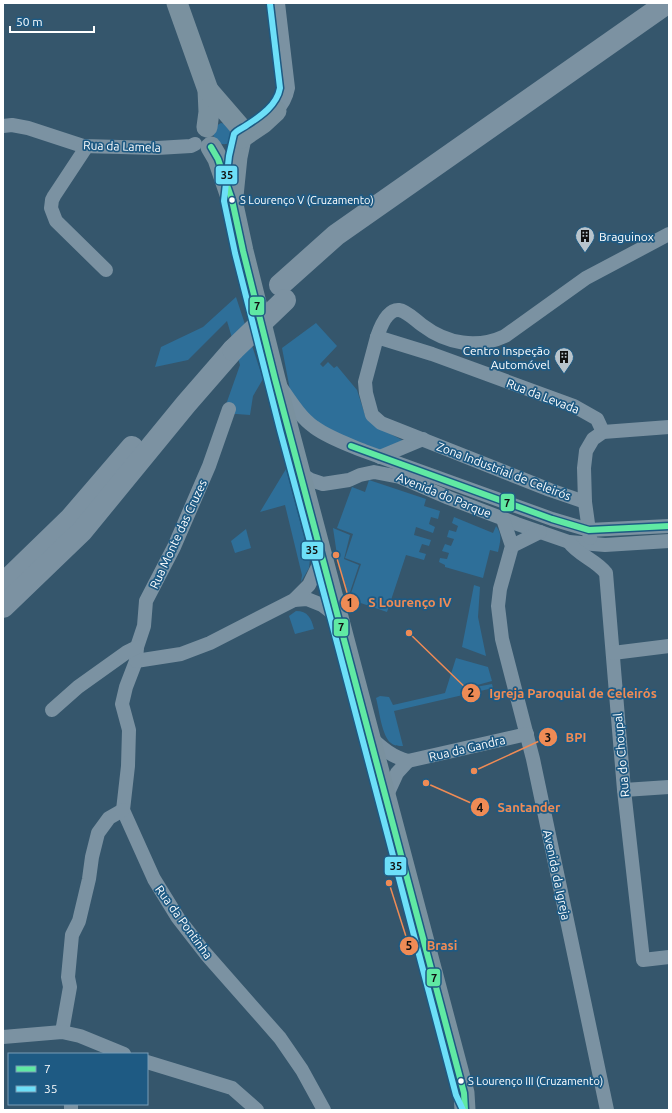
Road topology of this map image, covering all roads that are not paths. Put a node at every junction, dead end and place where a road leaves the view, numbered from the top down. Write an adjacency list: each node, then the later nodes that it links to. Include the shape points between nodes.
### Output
1 (177, 3): 5 (main road)
2 (278, 3): 7 (street, via 288,88 282,105)
3 (667, 3): 6 (highway)
4 (669, 19): 6 (highway)
5 (208, 90): 8 (main road); 10 (main road)
6 (552, 92): 17 (highway, bridge, via 283,292)
7 (276, 112): 8 (main road); 11 (main road)
8 (232, 118): 10 (main road, via 218,116 213,119); 11 (main road, via 240,127)
9 (3, 126): 12 (street, Rua da Lamela, via 28,128 69,143)
10 (206, 140): 11 (main road, via 221,152 236,147); 12 (street, Rua da Lamela, via 191,146 157,148); 13 (main road, via 218,159)
11 (240, 140): 13 (main road)
12 (87, 146): 15 (street, via 54,196 52,212 59,225)
13 (232, 200): 18 (main road, via 242,251)
14 (669, 234): 16 (street, via 586,278 506,336 493,342 463,343 443,337 430,332 399,310 384,320)
15 (106, 270)
16 (377, 337): 21 (street, Rua da Levada, via 432,354 574,406 597,419); 22 (street, via 365,382 372,415 381,423)
17 (231, 342): 37 (highway, via 70,519); 39 (highway, via 186,404 82,531)
18 (275, 380): 23 (street, Avenida do Parque, via 313,427 334,439); 24 (main road)
19 (230, 409): 43 (street, Rua Monte das Cruzes, via 174,547 146,601 144,626)
20 (669, 427): 21 (street)
21 (603, 432): 25 (street, via 593,439 586,451)
22 (424, 439): 23 (street); 25 (street, Zona Industrial de Celeirós)
23 (380, 457): 26 (street, Avenida do Parque)
24 (301, 474): 27 (street, Avenida do Parque, via 323,484 349,480 374,472 394,475); 36 (main road)
25 (585, 502): 30 (street)
26 (522, 507): 28 (street); 30 (street, Avenida do Parque)
27 (503, 519): 28 (street, Avenida do Parque); 35 (street)
28 (517, 524): 31 (street, Avenida do Parque)
29 (669, 526): 30 (street, Avenida do Parque)
30 (589, 530): 34 (street)
31 (540, 532): 33 (street, Avenida do Parque); 35 (street)
32 (669, 541): 34 (street, Avenida do Parque)
33 (569, 542): 34 (street, Avenida do Parque); 42 (street, Rua do Choupal, via 574,549 600,565 606,573)
34 (590, 544)
35 (512, 546): 45 (street, Avenida da Igreja, via 498,606 502,639)
36 (322, 558): 38 (street, via 309,585); 40 (main road)
37 (3, 584)
38 (294, 600): 40 (street, via 307,599); 43 (street, via 210,644 181,654)
39 (3, 607)
40 (339, 618): 46 (main road)
41 (669, 646): 42 (street)
42 (613, 653): 49 (street, Rua do Choupal)
43 (136, 654): 44 (street, via 127,652 78,687); 51 (street, via 122,704 129,730)
44 (52, 710)
45 (527, 734): 47 (street, Rua da Gandra); 60 (street, Avenida da Igreja)
46 (370, 736): 47 (street, via 383,749); 50 (main road)
47 (408, 761): 50 (street, via 397,773)
48 (669, 787): 49 (street)
49 (624, 790): 52 (street, Rua do Choupal, via 643,960)
50 (386, 798): 57 (main road)
51 (123, 810): 53 (street, via 109,818 98,833 79,921 72,934 68,977 70,987); 59 (street, Rua da Pontinha, via 154,879 178,918 280,1038 302,1070)
52 (669, 957)
53 (62, 1032): 54 (street); 55 (street, via 80,1036)
54 (3, 1037)
55 (122, 1053)
56 (148, 1062): 58 (street, via 232,1088)
57 (467, 1104)
58 (257, 1110)
59 (324, 1110)
60 (607, 1110)

